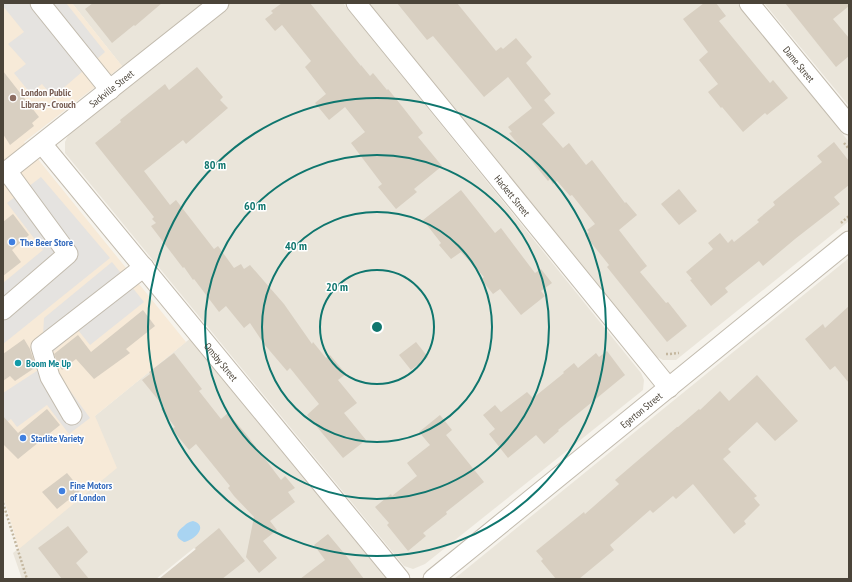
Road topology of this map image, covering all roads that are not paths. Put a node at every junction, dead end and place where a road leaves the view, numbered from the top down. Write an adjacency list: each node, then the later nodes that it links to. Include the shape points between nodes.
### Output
1 (40, 3): 5 (street)
2 (219, 3): 5 (street, Sackville Street)
3 (356, 3): 12 (street, Hackett Street)
4 (749, 3): 6 (street, Dame Street)
5 (110, 90): 7 (street, Sackville Street)
6 (849, 125)
7 (42, 144): 8 (street, Sackville Street); 10 (street, Omsby Street)
8 (5, 173): 11 (street, via 68,254)
9 (849, 241): 12 (street, Egerton Street)
10 (144, 267): 13 (street, via 41,347 50,377); 14 (street, Omsby Street)
11 (3, 310)
12 (669, 388): 15 (street, Egerton Street)
13 (72, 415)
14 (400, 579)
15 (433, 579)

